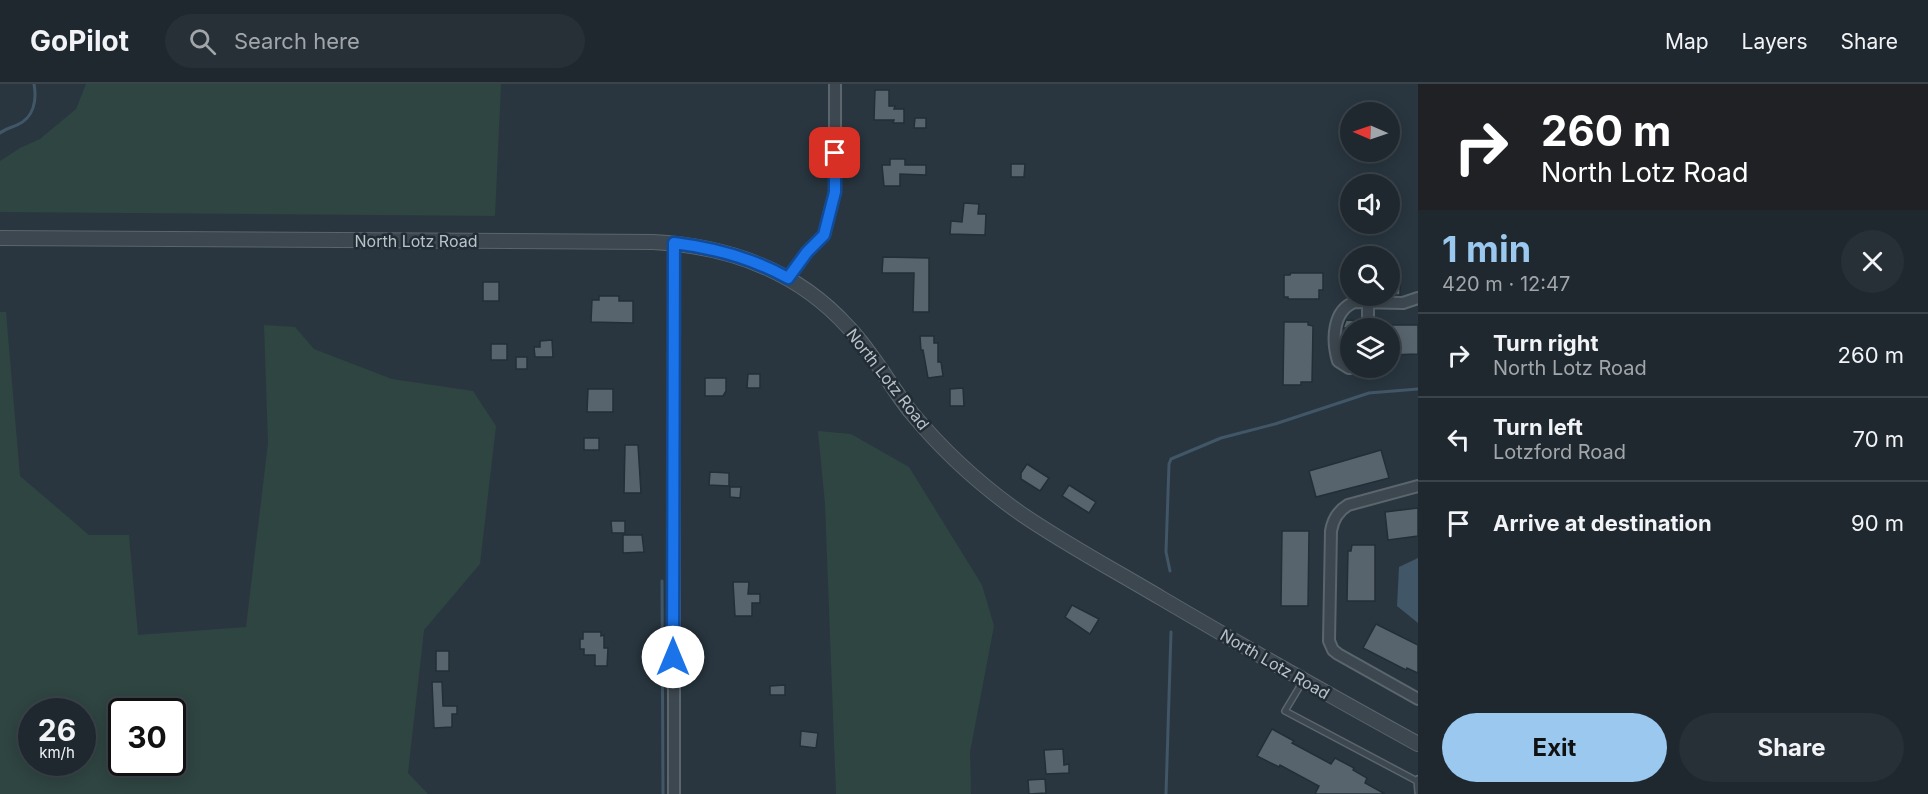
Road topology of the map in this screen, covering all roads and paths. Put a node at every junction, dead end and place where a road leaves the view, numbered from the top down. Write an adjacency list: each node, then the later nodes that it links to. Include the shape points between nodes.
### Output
1 (835, 84): 4 (street, via 835,192 824,235)
2 (0, 238): 3 (street, North Lotz Road)
3 (674, 243): 4 (street, North Lotz Road, via 729,253); 15 (street)
4 (788, 278): 10 (street, North Lotz Road, via 849,327 909,410 957,462 1002,501)
5 (1418, 298): 6 (street)
6 (1400, 303)
7 (1347, 306): 8 (street, via 1336,319 1336,352)
8 (1340, 363)
9 (1418, 486): 11 (street, via 1348,505 1335,517 1331,531 1330,645 1338,654)
10 (1303, 681): 12 (street, North Lotz Road); 13 (lane, via 1286,711)
11 (1418, 699)
12 (1418, 744)
13 (1417, 780): 14 (lane)
14 (1418, 792)
15 (674, 794)

